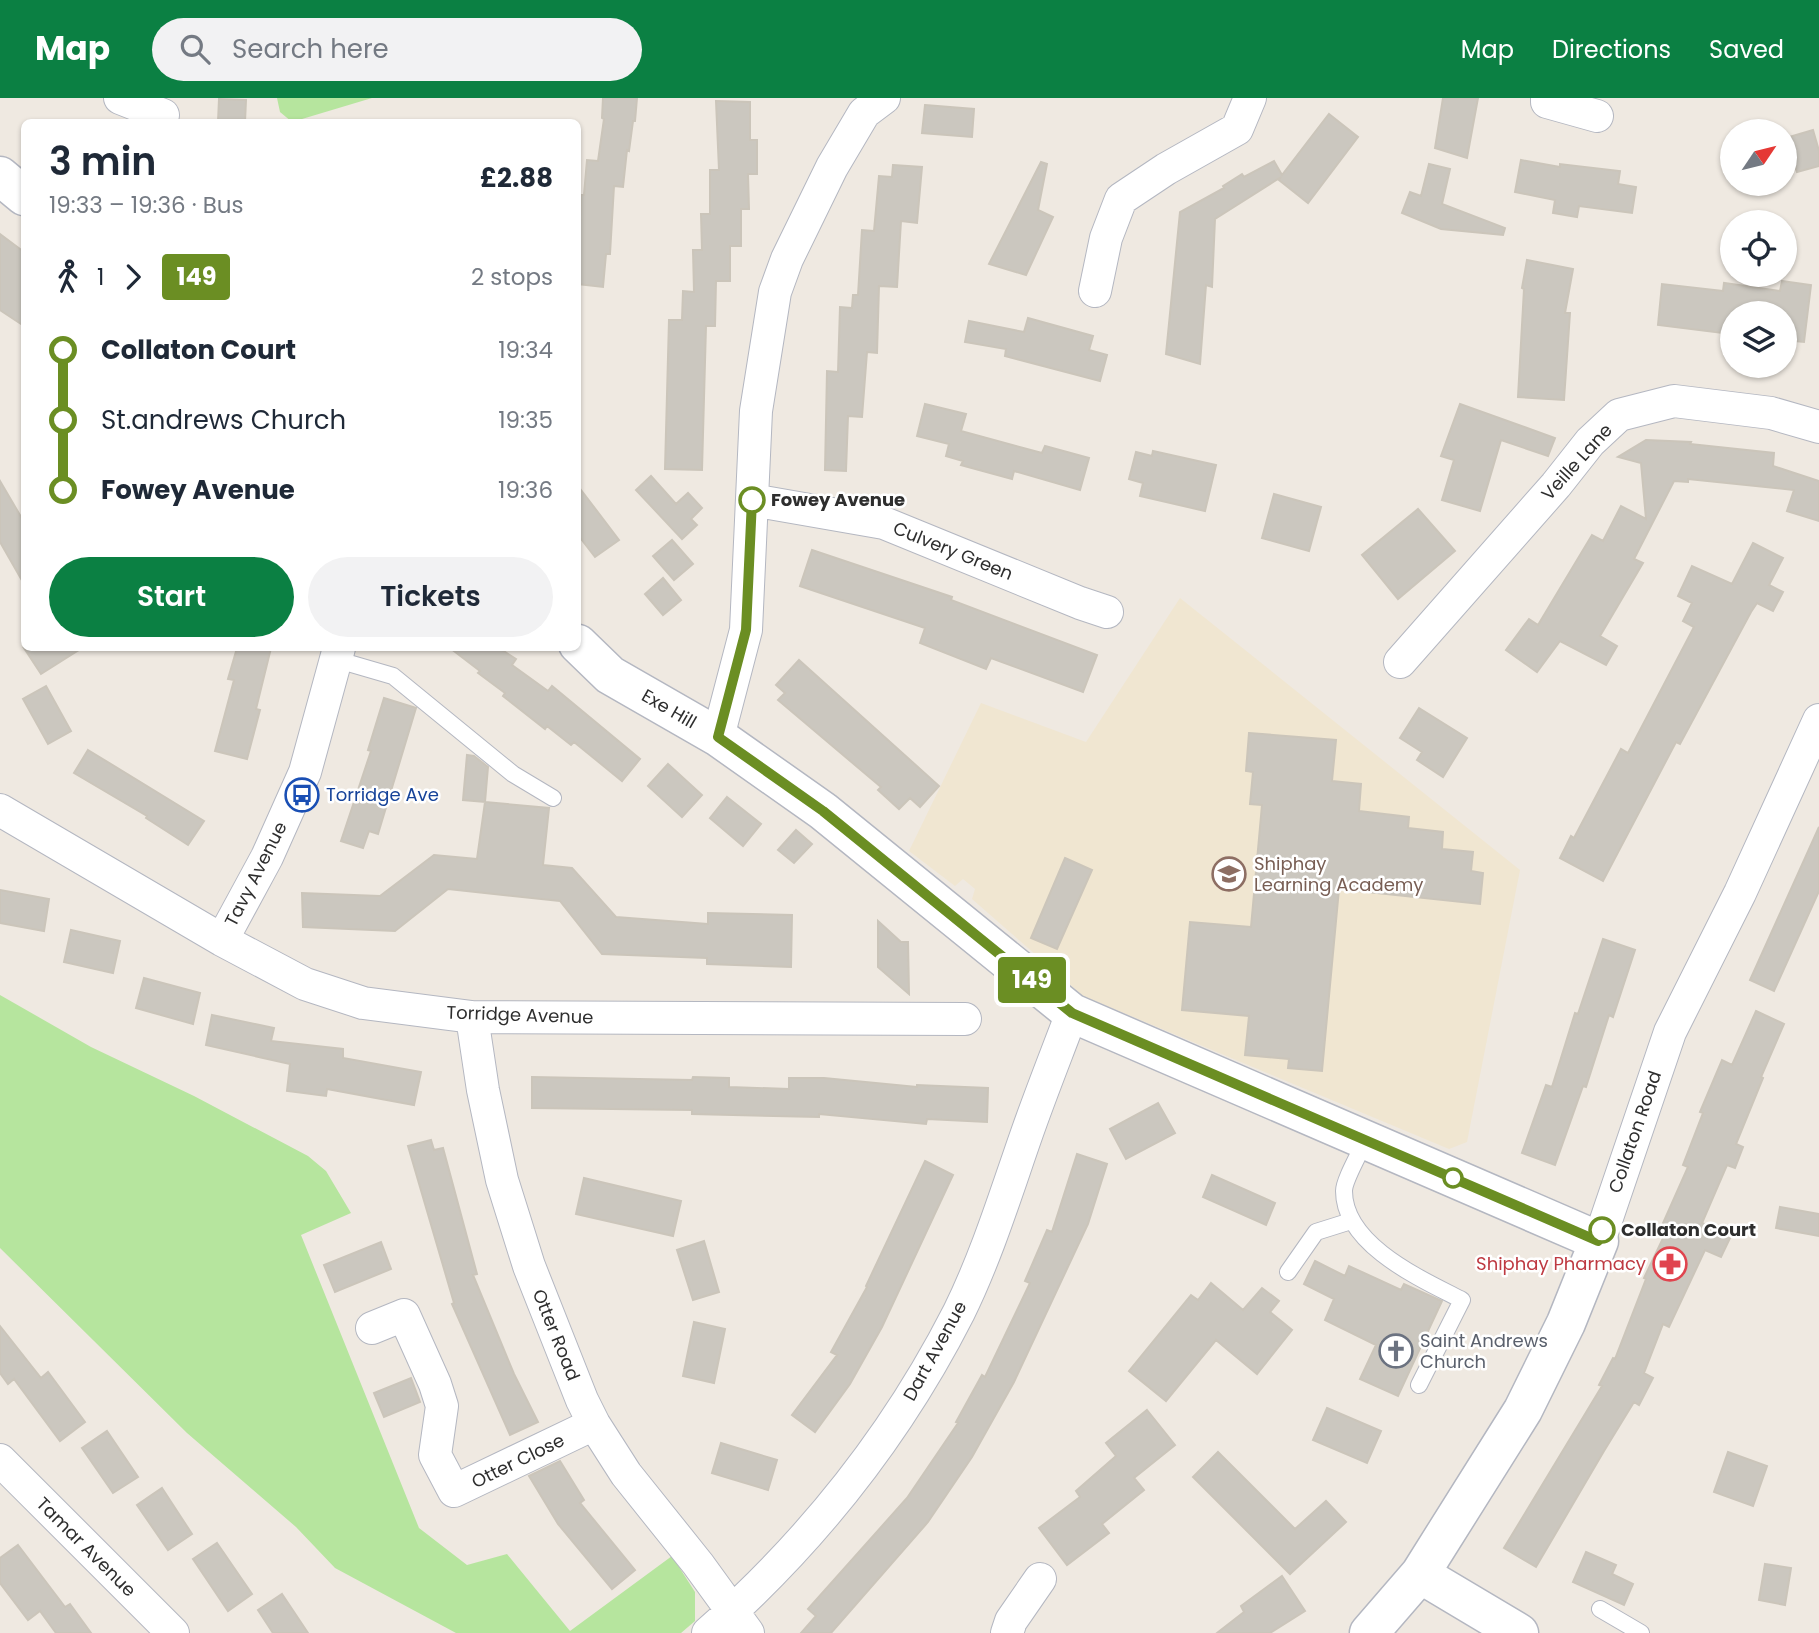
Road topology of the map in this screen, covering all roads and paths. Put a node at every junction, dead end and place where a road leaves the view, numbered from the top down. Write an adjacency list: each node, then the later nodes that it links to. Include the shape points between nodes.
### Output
1 (120, 98): 5 (street)
2 (884, 98): 11 (street, via 864,113 832,167 775,292 756,411)
3 (1250, 98): 9 (street, via 1237,129 1121,199 1106,238)
4 (1547, 98): 6 (street, via 1547,102)
5 (163, 114)
6 (1597, 116)
7 (0, 176): 8 (street)
8 (21, 194)
9 (1095, 291)
10 (1819, 428): 15 (street, Veille Lane, via 1771,412 1674,401 1619,415 1590,442)
11 (752, 500): 12 (street, Culvery Green, via 884,523); 17 (street, via 746,630)
12 (1107, 612)
13 (581, 647): 17 (street, Exe Hill, via 610,675)
14 (339, 654): 18 (lane, via 393,676 513,774); 20 (street, Tavy Avenue, via 305,772 267,857)
15 (1400, 662)
16 (1819, 720): 26 (street, Collaton Road, via 1670,1032)
17 (718, 737): 21 (street, Exe Hill, via 823,811)
18 (553, 798)
19 (0, 810): 20 (street, Torridge Avenue)
20 (222, 940): 22 (street, Torridge Avenue, via 305,984 363,1003)
21 (1072, 1013): 24 (street, Exe Hill); 35 (street, Dart Avenue, via 992,1234 960,1310 917,1390)
22 (472, 1017): 23 (street, Torridge Avenue); 30 (street, Otter Road, via 502,1180 529,1266)
23 (965, 1019)
24 (1365, 1141): 25 (lane, via 1344,1189); 26 (street, Exe Hill)
25 (1351, 1221): 27 (lane, via 1316,1232); 29 (lane, via 1400,1267 1462,1300)
26 (1598, 1241): 32 (street, Collaton Road, via 1566,1322 1523,1410)
27 (1288, 1272)
28 (372, 1328): 30 (street, Otter Close, via 404,1315 439,1395 442,1406 435,1455 454,1491)
29 (1419, 1385)
30 (594, 1424): 35 (street, Otter Road, via 626,1474)
31 (0, 1460): 36 (street, Tamar Avenue)
32 (1420, 1574): 39 (street, Collaton Road); 40 (street)
33 (1040, 1579): 38 (street)
34 (1600, 1609): 41 (lane)
35 (740, 1623): 37 (street, Dart Avenue)
36 (173, 1633)
37 (708, 1633)
38 (1007, 1633)
39 (1369, 1633)
40 (1519, 1633)
41 (1641, 1633)

